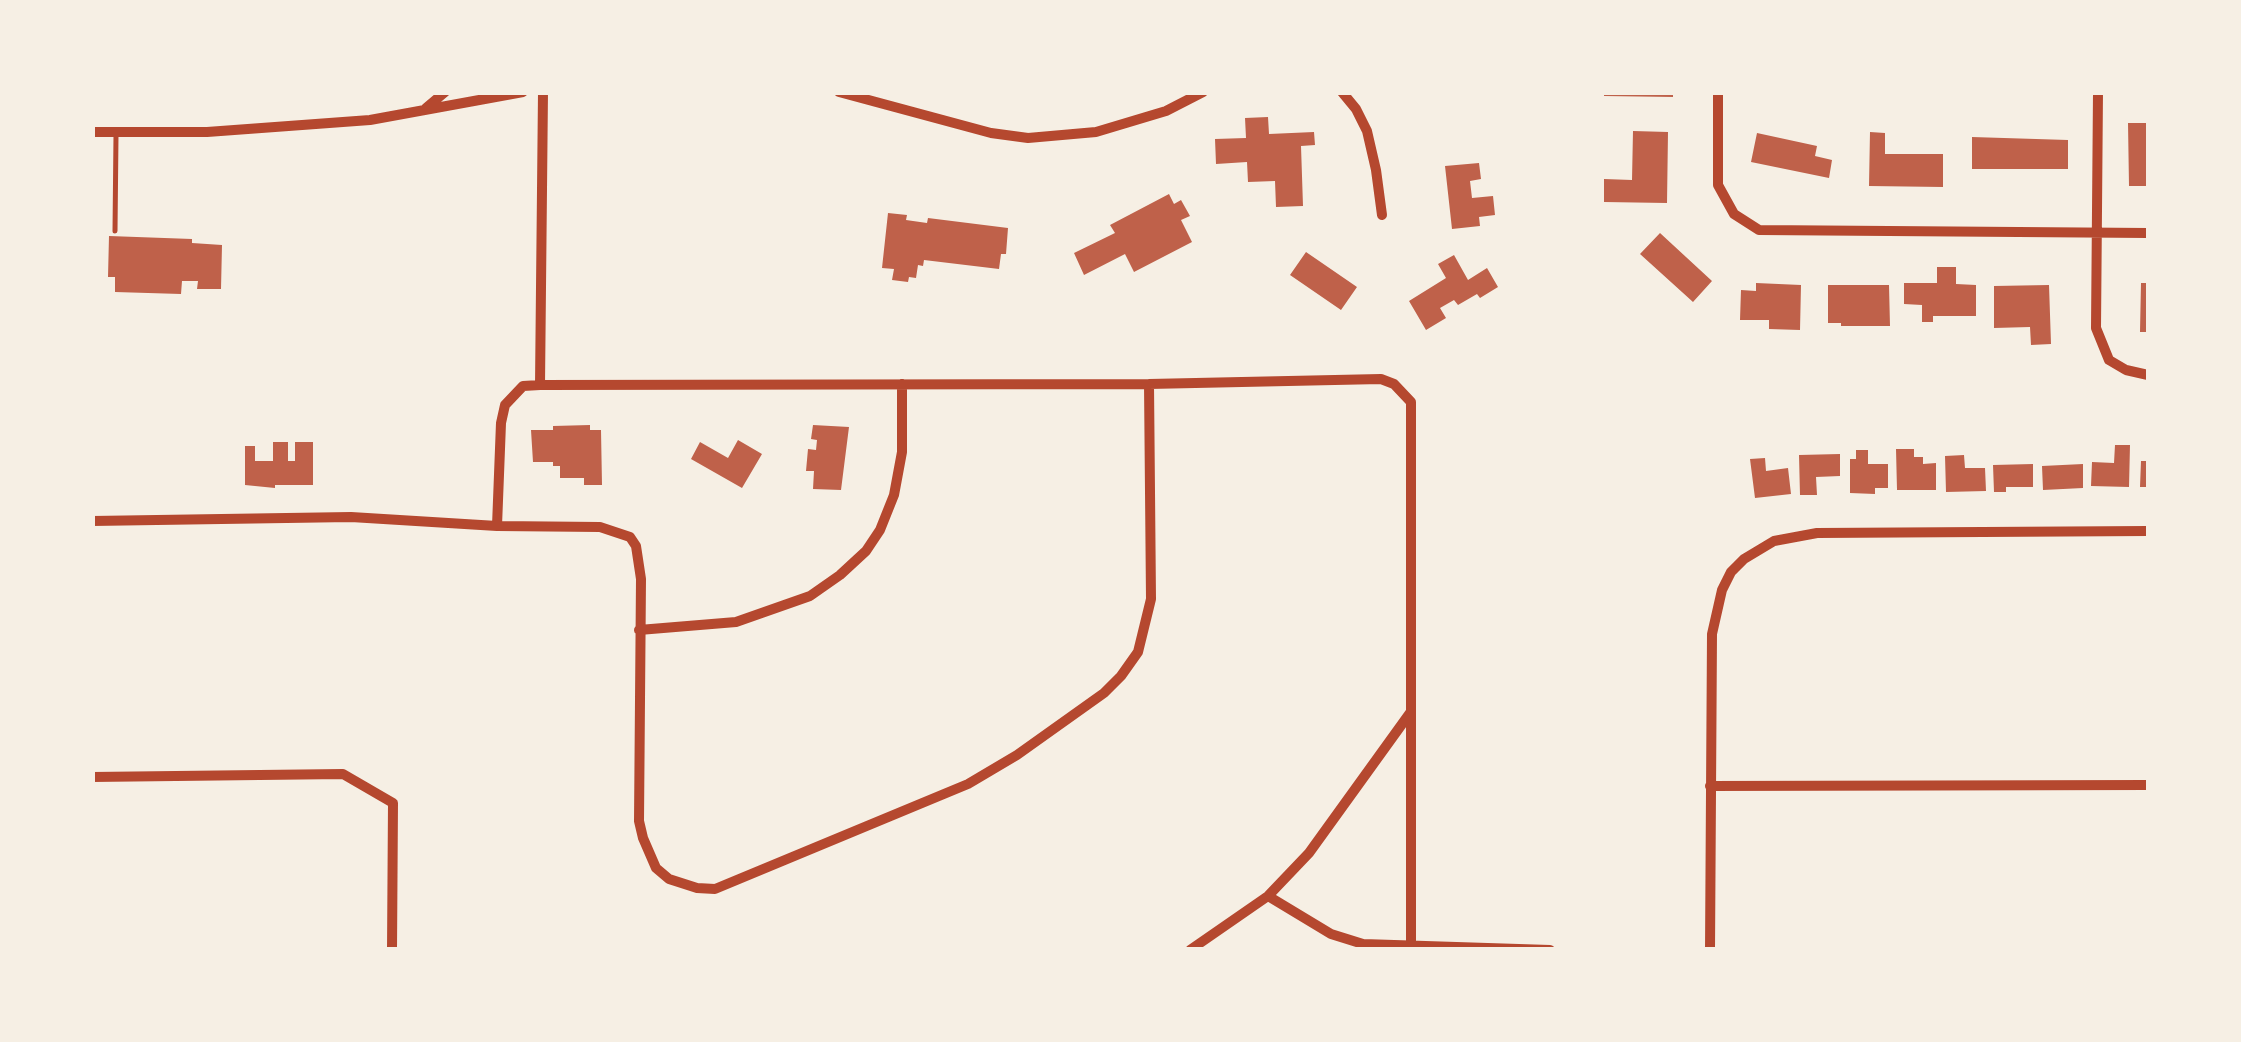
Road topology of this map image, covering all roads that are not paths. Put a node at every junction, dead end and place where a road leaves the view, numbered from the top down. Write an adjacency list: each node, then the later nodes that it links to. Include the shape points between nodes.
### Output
1 (444, 92): 9 (street)
2 (523, 92): 9 (street)
3 (543, 92): 19 (street)
4 (839, 92): 5 (street, via 1028,138 1096,132)
5 (1203, 92)
6 (1342, 92): 12 (street, via 1367,132)
7 (1718, 92): 14 (street, via 1718,184 1734,214 1751,226 1769,232)
8 (2098, 92): 14 (street)
9 (422, 111): 11 (street, via 225,131)
10 (92, 132): 11 (street)
11 (116, 132): 13 (lane)
12 (1382, 216)
13 (115, 231)
14 (2097, 233): 15 (street); 16 (street, via 2099,341 2110,360)
15 (2148, 233)
16 (2148, 375)
17 (902, 384): 18 (street); 19 (street); 23 (street, via 894,496 866,551 840,576 779,610 736,622)
18 (1149, 384): 23 (street, via 1151,599 1138,652 1104,693 968,784 733,884 697,888 669,879 656,868 639,821); 24 (street, via 1381,379 1404,391 1411,402)
19 (540, 385): 21 (street, via 523,386 505,405)
20 (92, 521): 21 (street, via 352,517)
21 (497, 526): 23 (street, via 600,527 630,537 639,559)
22 (2148, 531): 27 (street, via 1818,533 1774,541 1731,572 1714,613)
23 (639, 630)
24 (1411, 712): 28 (street, via 1309,853); 29 (street)
25 (92, 777): 30 (street, via 343,774 393,804)
26 (2148, 785): 27 (street)
27 (1710, 786): 33 (street)
28 (1268, 896): 29 (street, via 1331,934); 31 (street)
29 (1411, 948): 32 (street)
30 (392, 950)
31 (1190, 950)
32 (1550, 950)
33 (1710, 950)

